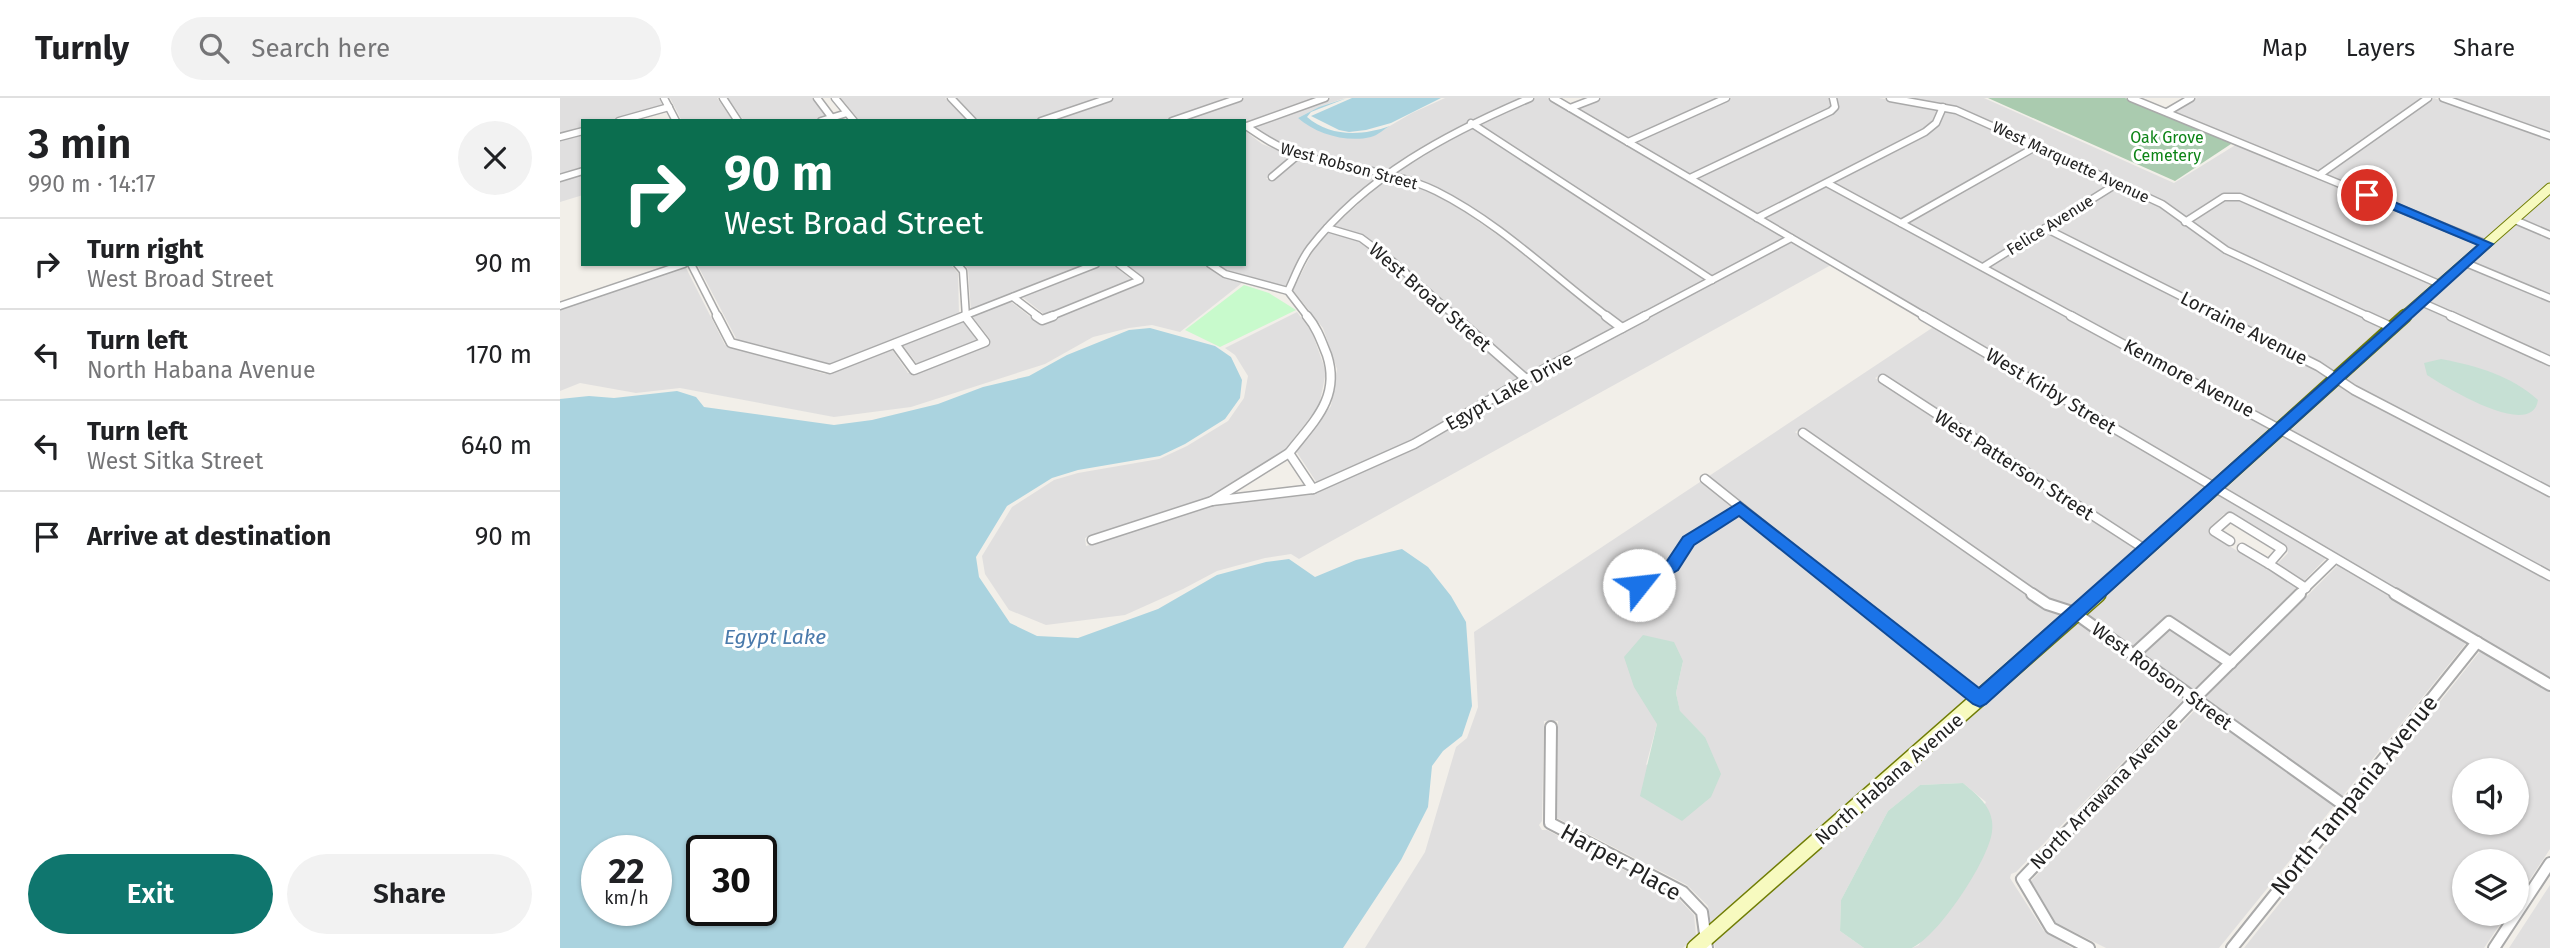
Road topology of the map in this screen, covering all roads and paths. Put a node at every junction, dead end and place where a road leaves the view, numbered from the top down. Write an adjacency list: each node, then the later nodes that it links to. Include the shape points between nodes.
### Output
1 (664, 98): 19 (street)
2 (723, 98): 27 (street)
3 (817, 98): 24 (street)
4 (835, 98): 22 (street)
5 (951, 98): 30 (street)
6 (1109, 98): 31 (street)
7 (1239, 98): 32 (street)
8 (1325, 98): 34 (street)
9 (1530, 98): 33 (street)
10 (1553, 98): 21 (street, West Kirby Street)
11 (1596, 98): 21 (street)
12 (1727, 98): 39 (street)
13 (1833, 98): 47 (street, via 1831,111)
14 (1890, 98): 20 (street, West Marquette Avenue)
15 (2131, 98): 23 (street)
16 (2191, 98): 23 (street)
17 (2428, 98): 44 (street)
18 (2443, 98): 37 (street)
19 (668, 107): 25 (street); 26 (street)
20 (1943, 107): 40 (street, West Marquette Avenue); 48 (street, via 1925,132)
21 (1570, 108): 39 (street, West Kirby Street)
22 (848, 113): 24 (street); 29 (street)
23 (2166, 113): 44 (street)
24 (832, 118): 28 (street)
25 (626, 119)
26 (676, 119)
27 (737, 119)
28 (828, 119)
29 (852, 119)
30 (971, 119)
31 (1047, 119)
32 (1178, 119)
33 (1471, 123): 43 (street); 68 (street)
34 (1246, 126)
35 (1246, 127): 41 (street, West Robson Street, via 1265,142)
36 (581, 132): 38 (street)
37 (2550, 136)
38 (560, 137)
39 (1628, 142): 47 (street, West Kirby Street)
40 (2038, 146): 49 (street, West Marquette Avenue); 54 (street)
41 (1298, 155): 43 (street, West Robson Street); 45 (street)
42 (581, 173): 46 (street)
43 (1387, 173): 55 (street); 77 (street, West Robson Street, via 1436,191 1479,217)
44 (2319, 175): 59 (street)
45 (1272, 177)
46 (560, 178)
47 (1690, 178): 51 (street, West Kirby Street)
48 (1827, 183): 51 (street); 54 (street, Kenmore Avenue)
49 (2118, 183): 53 (street, West Marquette Avenue, via 2162,204); 56 (street, Felice Avenue)
50 (2550, 188): 52 (street, North Habana Avenue)
51 (1758, 218): 58 (street, West Kirby Street)
52 (2515, 220): 57 (street); 59 (street, North Habana Avenue)
53 (2185, 222): 69 (street, via 2224,197 2240,197); 76 (street, West Marquette Avenue, via 2226,250)
54 (1901, 223): 67 (street, Kenmore Avenue)
55 (1327, 228): 70 (street, via 1308,250); 80 (street, West Broad Street, via 1361,238 1392,261)
56 (2045, 228): 67 (street, Felice Avenue); 82 (street, Lorraine Avenue, via 2330,372)
57 (2550, 234)
58 (1791, 238): 68 (street, Egypt Lake Drive); 87 (street, West Kirby Street)
59 (2486, 244): 60 (street, North Habana Avenue)
60 (2466, 263): 69 (street, North Habana Avenue); 72 (street)
61 (678, 266): 74 (street)
62 (692, 266): 78 (street, via 731,343 830,369)
63 (959, 266): 75 (street, via 963,271)
64 (1091, 266): 71 (street)
65 (1122, 266): 71 (street, via 1140,280 1042,320)
66 (1213, 266): 70 (street, via 1225,274)
67 (1983, 267): 83 (street, Kenmore Avenue)
68 (1712, 280): 77 (street, Egypt Lake Drive)
69 (2439, 284): 73 (street, North Habana Avenue)
70 (1288, 291): 85 (street, via 1318,330 1332,371 1325,406)
71 (1013, 297): 75 (street)
72 (2550, 298)
73 (2421, 302): 76 (street, North Habana Avenue); 79 (street)
74 (560, 306)
75 (965, 316): 78 (street); 78 (street, via 985,342 914,370)
76 (2391, 327): 82 (street, North Habana Avenue)
77 (1622, 328): 80 (street, Egypt Lake Drive)
78 (895, 344)
79 (2550, 361)
80 (1526, 379): 88 (street, Egypt Lake Drive, via 1414,444)
81 (1883, 379): 95 (street, West Patterson Street)
82 (2334, 379): 83 (street, North Habana Avenue); 89 (street, Lorraine Avenue)
83 (2283, 429): 87 (street, North Habana Avenue); 98 (street, Kenmore Avenue)
84 (1803, 433): 101 (street, West Robson Street, via 2047,604)
85 (1289, 453): 88 (street); 90 (street, Egypt Lake Drive)
86 (1705, 479): 91 (street)
87 (2216, 488): 95 (street, North Habana Avenue); 96 (street, West Kirby Street)
88 (1313, 489): 90 (street, Egypt Lake Drive)
89 (2550, 492)
90 (1212, 501): 92 (street, Egypt Lake Drive)
91 (1740, 508): 99 (street, via 1688,541 1673,566); 106 (street)
92 (1092, 540)
93 (2230, 541): 97 (street, via 2214,531 2230,517 2282,549)
94 (2242, 548): 97 (street)
95 (2146, 550): 101 (street, North Habana Avenue)
96 (2335, 559): 100 (street, North Arrawana Avenue); 102 (street, West Kirby Street)
97 (2269, 564): 100 (street)
98 (2550, 576)
99 (1639, 585)
100 (2306, 588): 104 (street, North Arrawana Avenue)
101 (2075, 613): 103 (street, West Robson Street); 106 (street, North Habana Avenue)
102 (2477, 642): 105 (street, West Kirby Street); 109 (street, North Tampania Avenue)
103 (2133, 655): 104 (street, via 2169,622); 107 (street, West Robson Street)
104 (2231, 663): 107 (street, North Arrawana Avenue)
105 (2550, 685)
106 (1980, 699): 111 (street, North Habana Avenue)
107 (2194, 699): 109 (street, West Robson Street); 112 (street, North Arrawana Avenue, via 2022,878 2051,928)
108 (1550, 727): 111 (street, Harper Place, via 1550,823 1683,892 1702,912)
109 (2345, 806): 113 (street, North Tampania Avenue)
110 (2550, 863): 114 (street)
111 (1702, 945)
112 (2089, 948)
113 (2232, 948)
114 (2494, 948)

